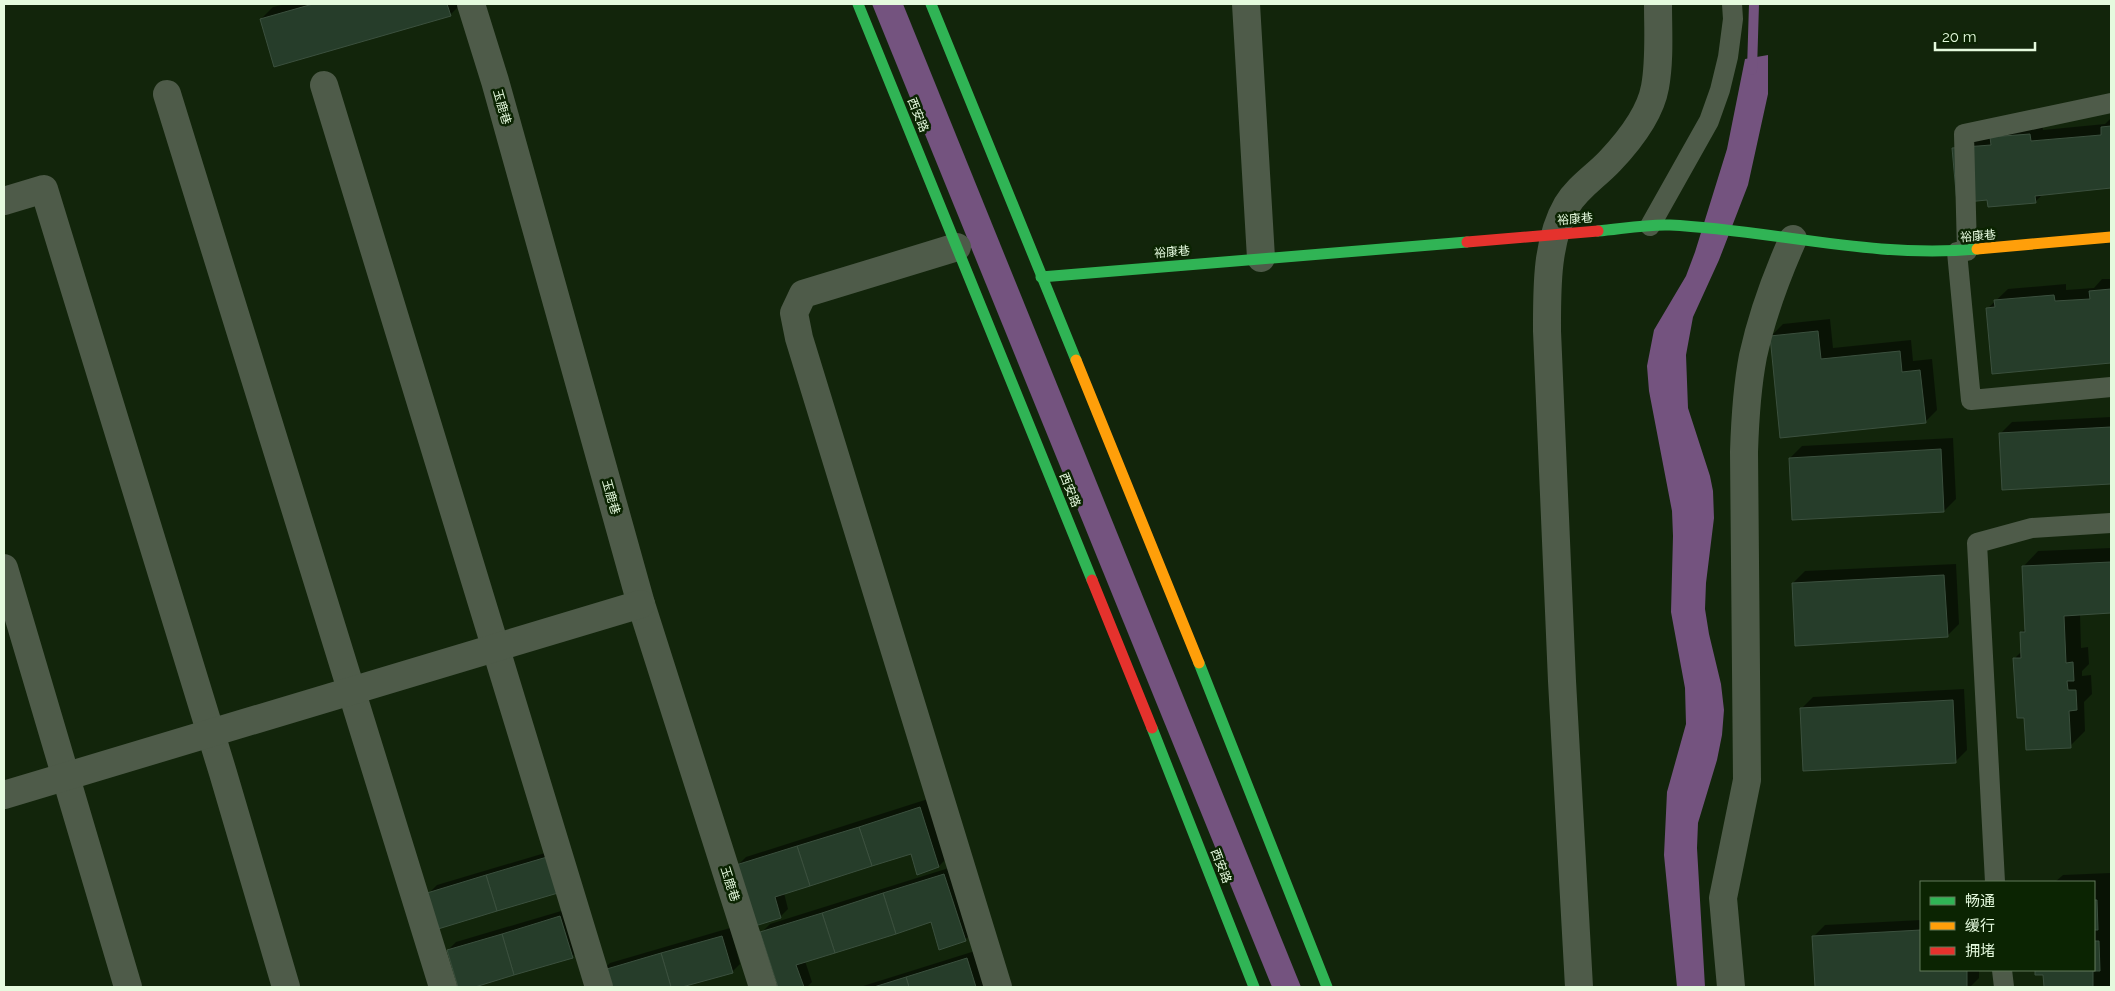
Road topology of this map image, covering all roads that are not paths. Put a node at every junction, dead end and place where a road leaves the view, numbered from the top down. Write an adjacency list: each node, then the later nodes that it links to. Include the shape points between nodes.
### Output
1 (471, 4): 22 (street, 玉鹿巷)
2 (858, 4): 15 (street, 西安路)
3 (930, 4): 18 (street)
4 (1246, 4): 17 (street)
5 (1658, 4): 12 (street, via 1655,88 1646,110 1622,147 1568,204)
6 (1732, 4): 11 (lane, via 1728,57 1720,90 1709,121)
7 (324, 85): 23 (street)
8 (167, 94): 24 (street)
9 (2111, 103): 16 (lane, via 1964,134)
10 (4, 201): 25 (street, via 44,190)
11 (1659, 225): 12 (street, 裕康巷); 14 (street, 裕康巷)
12 (1555, 234): 17 (street, 裕康巷); 38 (street, via 1547,286 1547,331)
13 (2111, 237): 16 (street, 裕康巷)
14 (1793, 239): 16 (street, 裕康巷, via 1902,251); 39 (street, via 1763,316 1746,404 1747,780 1723,898)
15 (957, 247): 35 (street, via 803,294 794,313); 36 (street, 西安路)
16 (1962, 251): 19 (lane, via 1971,400)
17 (1261, 258): 18 (street, 裕康巷)
18 (1041, 277): 37 (street)
19 (2111, 387)
20 (2111, 523): 28 (lane, via 2032,528 1977,543)
21 (4, 568): 26 (street)
22 (641, 604): 23 (street); 34 (street, 玉鹿巷)
23 (496, 647): 24 (street); 33 (street)
24 (352, 690): 25 (street); 32 (street)
25 (210, 733): 26 (street); 31 (street)
26 (65, 776): 27 (street); 30 (street)
27 (4, 795)
28 (1995, 881)
29 (2002, 971): 40 (lane)
30 (128, 987)
31 (286, 987)
32 (444, 987)
33 (599, 987)
34 (763, 987)
35 (998, 987)
36 (1254, 987)
37 (1327, 987)
38 (1578, 987)
39 (1731, 987)
40 (2004, 987)

